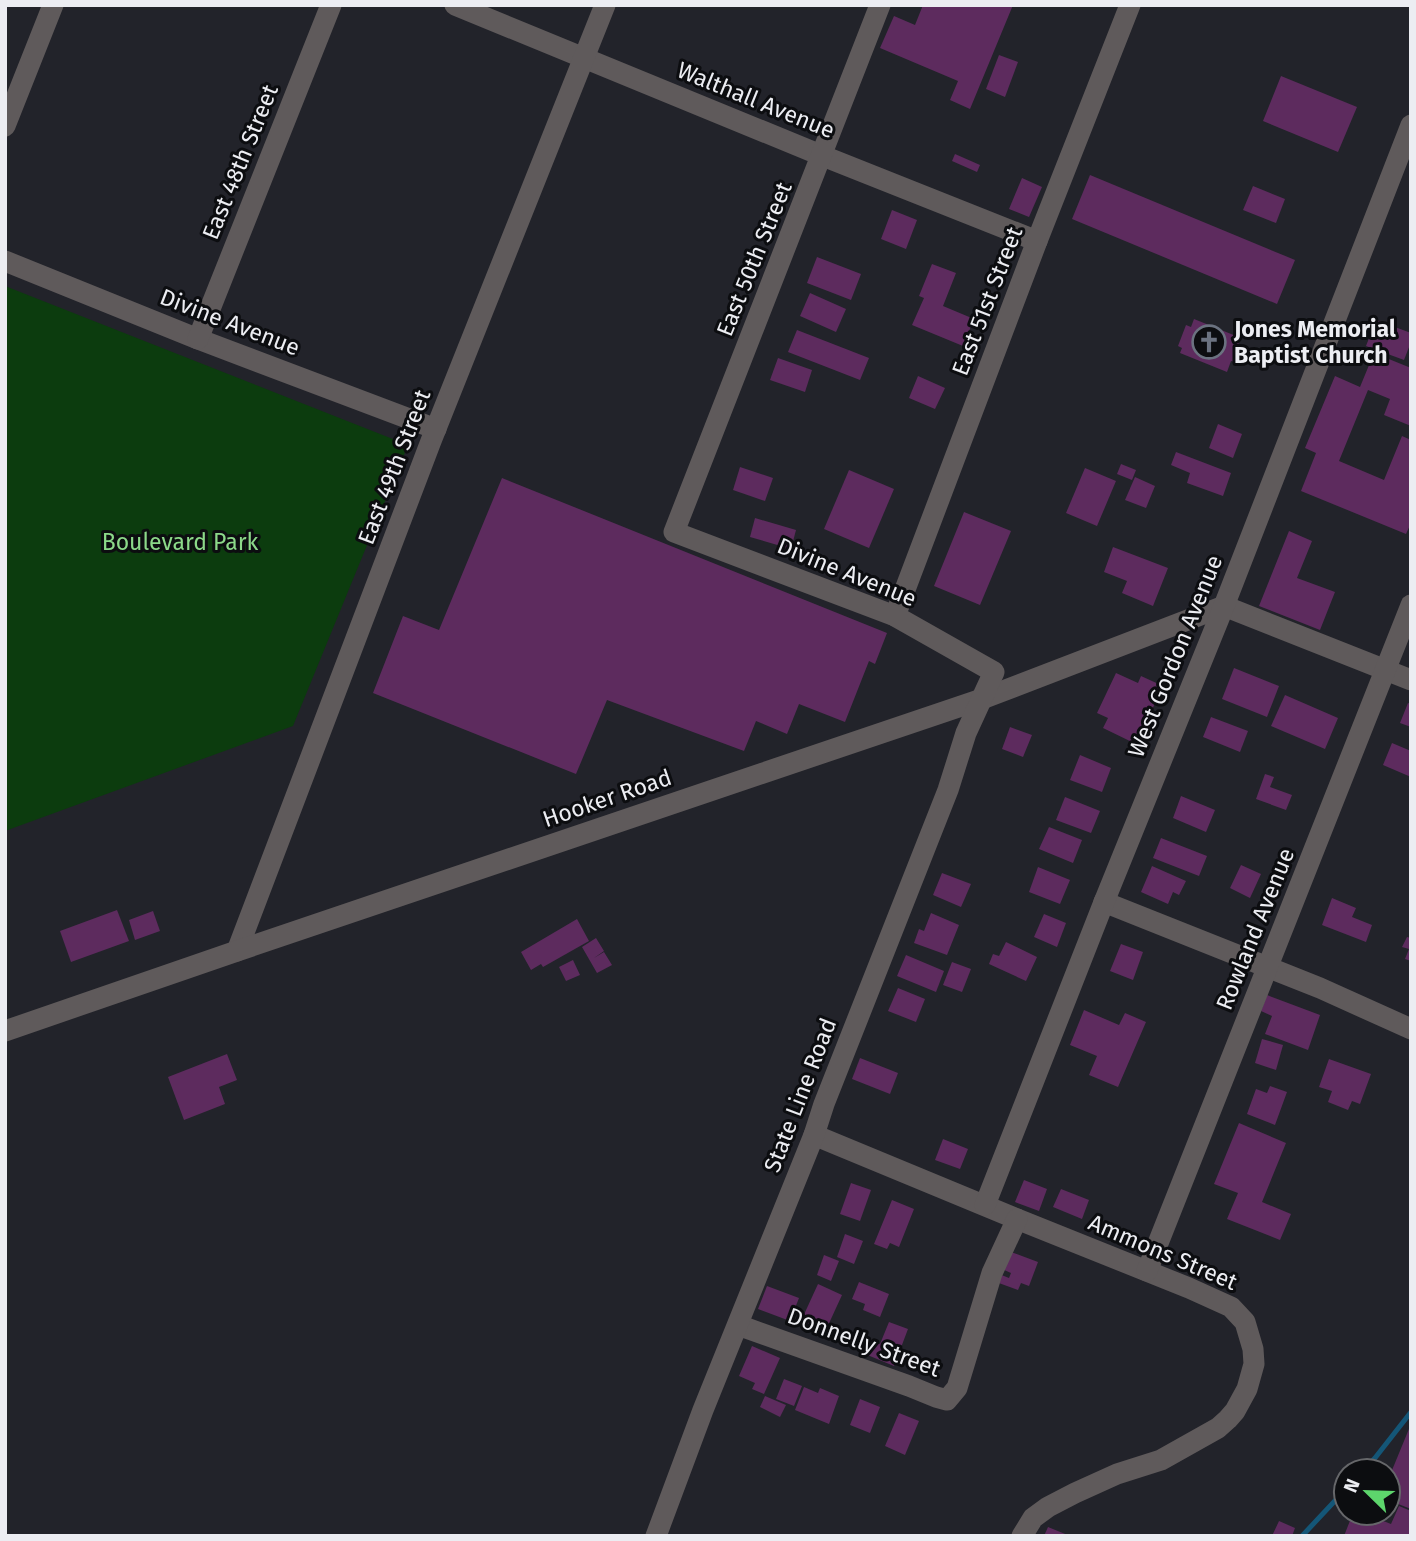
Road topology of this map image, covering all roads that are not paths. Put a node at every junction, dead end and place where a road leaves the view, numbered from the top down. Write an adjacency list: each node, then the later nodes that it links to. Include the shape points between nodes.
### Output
1 (53, 5): 9 (street)
2 (331, 5): 13 (street, East 48th Street)
3 (455, 5): 7 (street, Walthall Avenue)
4 (605, 5): 7 (street, East 49th Street)
5 (880, 5): 10 (street, East 50th Street)
6 (1130, 5): 11 (street, East 51st Street)
7 (584, 57): 10 (street, Walthall Avenue); 14 (street, East 49th Street)
8 (1411, 125): 17 (street, West Gordon Avenue)
9 (5, 126)
10 (823, 156): 11 (street, Walthall Avenue); 15 (street, East 50th Street)
11 (1037, 241): 18 (street, East 51st Street)
12 (5, 261): 13 (street, Divine Avenue)
13 (198, 339): 14 (street, Divine Avenue)
14 (436, 429): 24 (street, East 49th Street)
15 (674, 532): 18 (street, Divine Avenue)
16 (1411, 605): 19 (street, Rowland Avenue)
17 (1224, 607): 19 (street); 22 (street, Hooker Road); 23 (street, West Gordon Avenue)
18 (895, 617): 20 (street, Divine Avenue)
19 (1386, 670): 21 (street); 25 (street, Rowland Avenue)
20 (994, 673): 22 (street, State Line Road)
21 (1411, 680)
22 (982, 699): 24 (street, Hooker Road); 28 (street, State Line Road)
23 (1104, 902): 25 (street); 29 (street, West Gordon Avenue)
24 (237, 951): 27 (street, Hooker Road)
25 (1268, 967): 26 (street); 31 (street, Rowland Avenue)
26 (1411, 1029)
27 (5, 1031)
28 (814, 1135): 29 (street, Ammons Street); 32 (street, State Line Road)
29 (985, 1205): 30 (street, Ammons Street)
30 (1017, 1219): 31 (street, Ammons Street); 32 (street, Donnelly Street, via 992,1273 957,1388 947,1400)
31 (1147, 1271): 34 (street, Ammons Street, via 1231,1307 1245,1322 1254,1364 1247,1389 1218,1428 1161,1460 1117,1474 1048,1507 1033,1518)
32 (738, 1325): 33 (street, State Line Road)
33 (656, 1536)
34 (1023, 1536)

